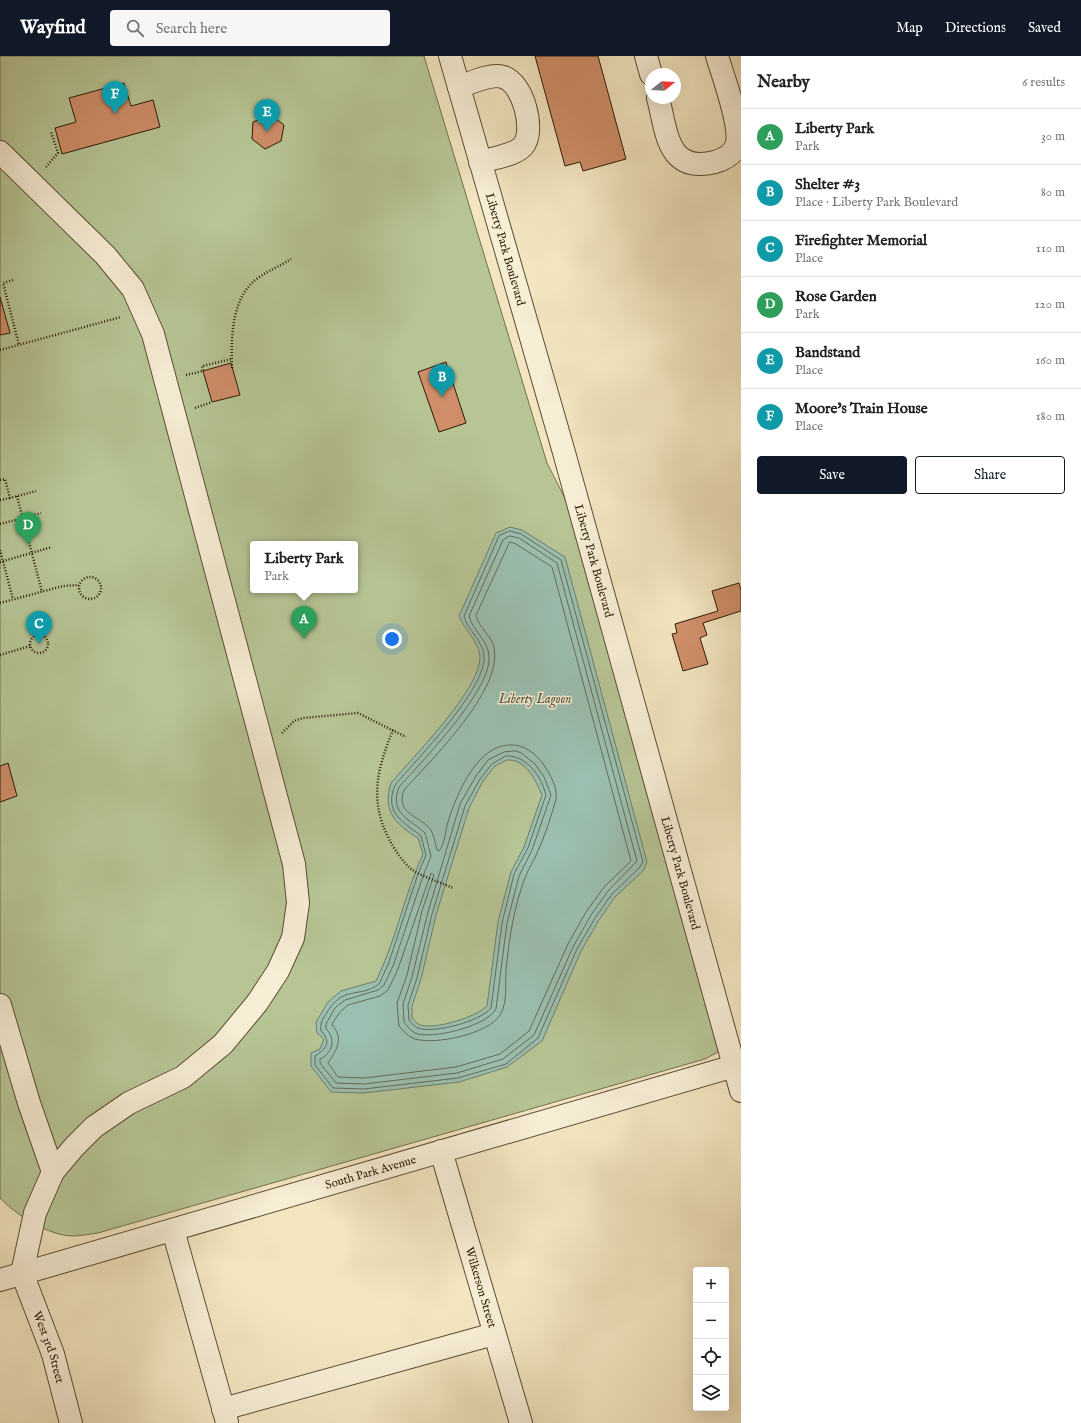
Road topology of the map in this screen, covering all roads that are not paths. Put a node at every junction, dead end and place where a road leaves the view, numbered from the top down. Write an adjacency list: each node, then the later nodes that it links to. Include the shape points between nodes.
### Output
1 (450, 56): 5 (street, Liberty Park Boulevard)
2 (646, 56): 4 (street)
3 (717, 56): 6 (street, via 737,125 737,143 731,154 710,163 695,164 681,158 672,149)
4 (649, 68)
5 (459, 87): 8 (street, Liberty Park Boulevard); 8 (street, via 502,76 517,87 522,97 528,125 527,139 522,147 514,152)
6 (660, 104)
7 (0, 152): 13 (street, via 105,255 133,289 153,334 294,864 298,903 293,938 278,971 257,1003 223,1044 183,1077 129,1103 94,1127)
8 (480, 162): 10 (street, Liberty Park Boulevard)
9 (0, 1006): 13 (street)
10 (737, 1065): 11 (street, Liberty Park Boulevard); 12 (street, South Park Avenue)
11 (741, 1091)
12 (441, 1151): 14 (street, South Park Avenue); 17 (street, Wilkerson Street)
13 (53, 1172): 15 (street, via 35,1213)
14 (173, 1230): 15 (street, South Park Avenue); 18 (street)
15 (22, 1273): 16 (street, South Park Avenue); 19 (street, West 3rd Street, via 54,1354)
16 (0, 1280)
17 (494, 1334): 18 (street); 20 (street, Wilkerson Street)
18 (225, 1416)
19 (71, 1423)
20 (521, 1423)

